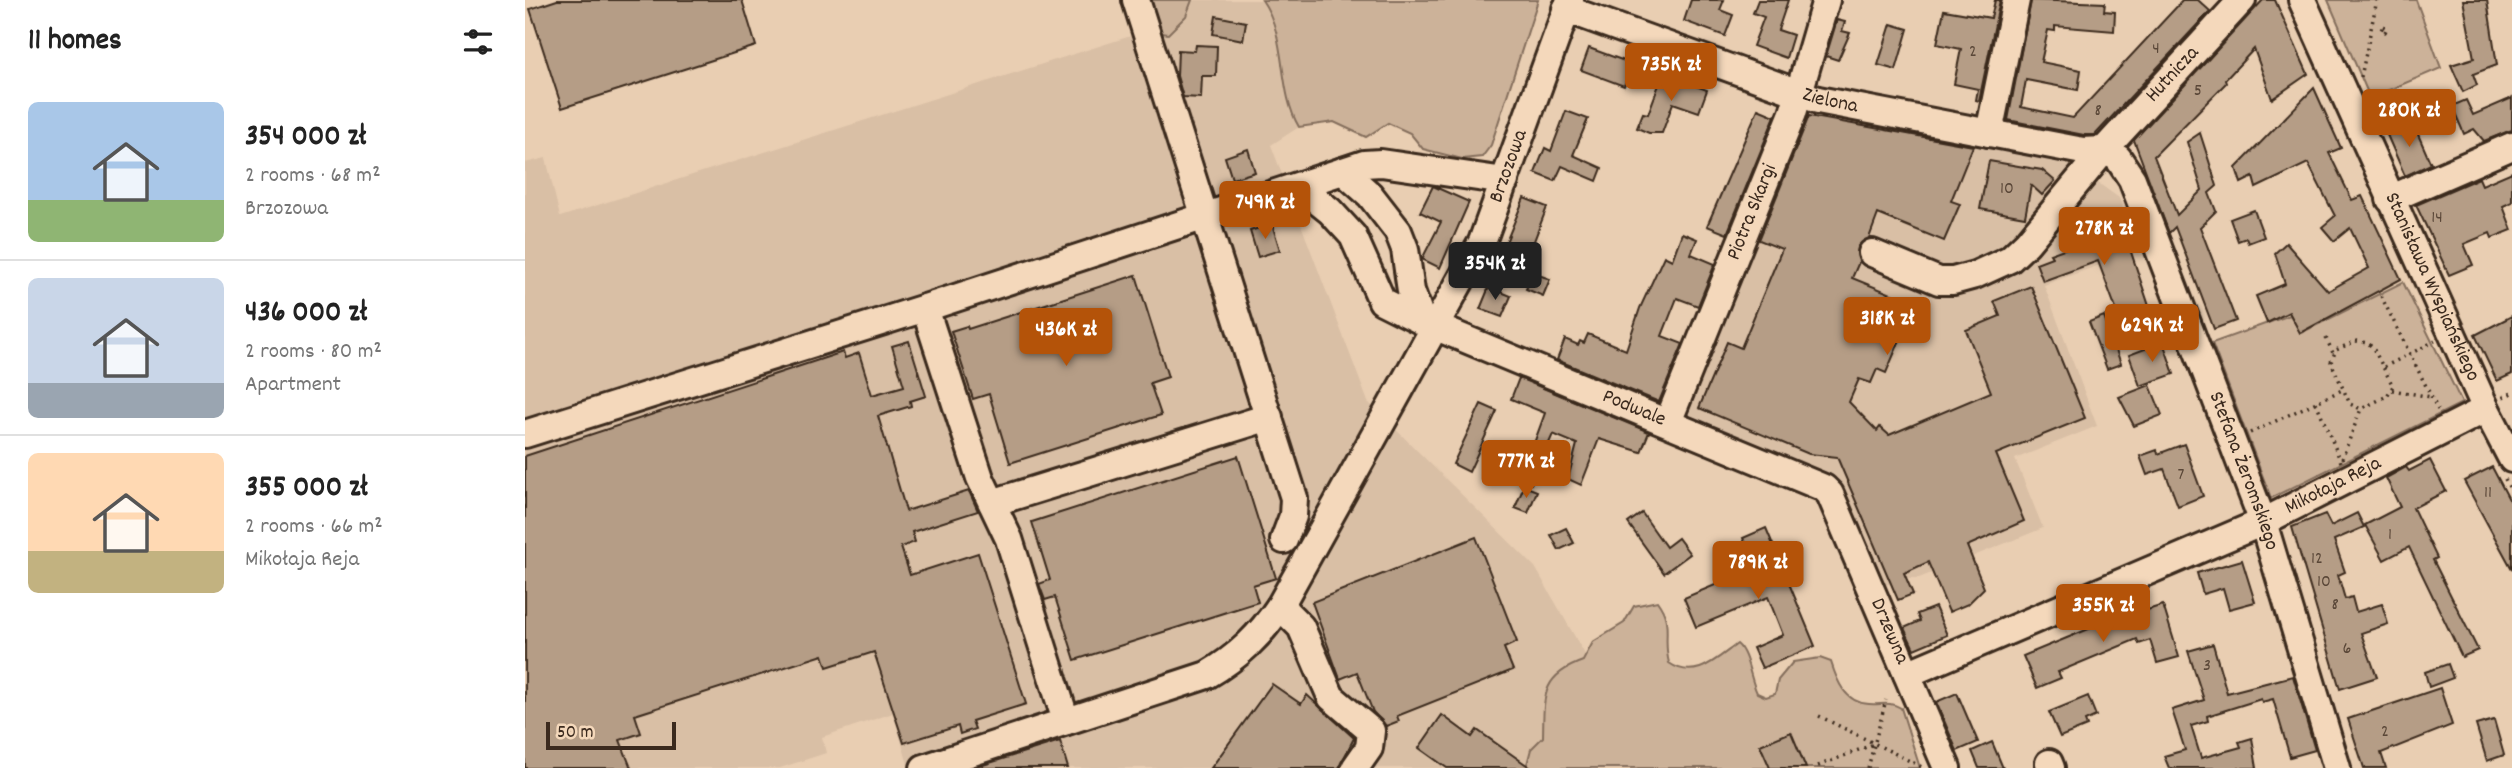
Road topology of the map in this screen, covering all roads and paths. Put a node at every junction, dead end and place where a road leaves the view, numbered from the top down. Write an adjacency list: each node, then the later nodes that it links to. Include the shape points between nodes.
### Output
1 (1136, 0): 19 (street)
2 (1826, 0): 11 (street, Piotra Skargi)
3 (2016, 0): 12 (street)
4 (2242, 0): 14 (street, Hutnicza)
5 (2302, 0): 18 (street, Stanisława Wyspiańskiego)
6 (2377, 0): 8 (path)
7 (1568, 5): 11 (street, Zielona); 16 (street, Brzozowa)
8 (2372, 25): 9 (path); 10 (path, via 2359,86)
9 (2381, 28)
10 (2353, 74)
11 (1797, 93): 12 (street, Zielona); 39 (street, Piotra Skargi, via 1788,126)
12 (1989, 133): 14 (street, Zielona, via 2083,151)
13 (2512, 146): 18 (street)
14 (2103, 150): 20 (street, Hutnicza, via 2027,243 2010,259 1975,275 1939,281); 45 (street, Stefana Żeromskiego, via 2118,158 2132,179)
15 (1343, 171): 16 (street, via 1381,163); 17 (street); 23 (street, via 1398,231 1411,291)
16 (1505, 181): 23 (street, Brzozowa, via 1482,242)
17 (1300, 187): 19 (street); 23 (street, Podwale, via 1353,236 1382,300)
18 (2390, 199): 35 (street, Stanisława Wyspiańskiego)
19 (1207, 217): 22 (street); 37 (street)
20 (1872, 253)
21 (2381, 296): 27 (path)
22 (926, 308): 40 (street); 44 (street)
23 (1428, 323): 39 (street, Podwale); 47 (street, Brzozowa)
24 (2326, 338): 26 (path)
25 (2435, 340): 27 (path)
26 (2333, 353): 28 (path, via 2362,341 2373,348); 30 (path, via 2331,362)
27 (2409, 354): 28 (path); 33 (path)
28 (2383, 367): 31 (path)
29 (2497, 385): 35 (path)
30 (2342, 389): 34 (path); 36 (path, via 2350,404)
31 (2392, 390): 33 (path); 36 (path)
32 (2512, 393): 35 (path)
33 (2431, 397): 38 (path)
34 (2316, 402): 36 (path, via 2342,464); 41 (path)
35 (2499, 404): 42 (street, Stanisława Wyspiańskiego); 45 (street, Mikołaja Reja)
36 (2361, 409)
37 (1269, 417): 44 (street); 46 (street, via 1296,507)
38 (2442, 418)
39 (1668, 422): 43 (street, Podwale, via 1819,484)
40 (525, 434)
41 (2242, 436)
42 (2512, 459)
43 (1830, 494): 48 (street, Drzewna)
44 (992, 503): 51 (street, via 1009,539)
45 (2263, 522): 48 (street, Mikołaja Reja); 59 (street, Stefana Żeromskiego)
46 (1285, 540)
47 (1280, 606): 51 (street, Brzozowa, via 1250,644 1207,675); 55 (street, via 1301,627 1331,697 1371,732 1369,748)
48 (1907, 674): 58 (street, Drzewna)
49 (1886, 700): 52 (path)
50 (1819, 716): 52 (path)
51 (1066, 720): 53 (street, Brzozowa)
52 (1874, 744): 54 (path); 56 (path); 57 (path)
53 (935, 766)
54 (1818, 766)
55 (1355, 768)
56 (1868, 768)
57 (1924, 768)
58 (1947, 768)
59 (2337, 768)

